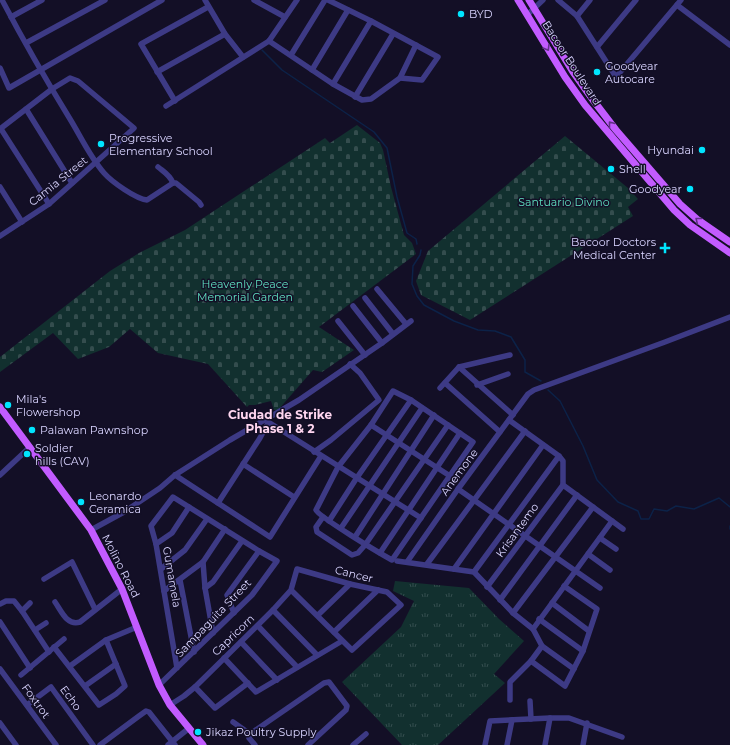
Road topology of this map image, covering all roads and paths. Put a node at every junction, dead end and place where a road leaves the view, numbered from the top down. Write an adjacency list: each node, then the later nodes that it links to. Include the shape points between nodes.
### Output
1 (2, 0): 23 (street, Camia Street)
2 (42, 0): 23 (street)
3 (105, 0): 29 (street)
4 (162, 0): 36 (street)
5 (205, 0): 18 (street)
6 (254, 0): 16 (street)
7 (297, 0): 24 (street)
8 (325, 0): 33 (street)
9 (328, 0): 20 (street)
10 (518, 0): 21 (main road, Bacoor Boulevard)
11 (529, 0): 19 (main road, Bacoor Boulevard)
12 (543, 0): 19 (street)
13 (558, 0): 22 (street)
14 (590, 0): 22 (street)
15 (636, 0): 32 (street)
16 (261, 2): 24 (street)
17 (679, 2): 31 (street); 32 (street, via 616,77)
18 (208, 8): 26 (street); 38 (street, via 141,44)
19 (534, 9): 21 (street); 56 (main road, Bacoor Boulevard, one-way to 19, via 680,204 621,137 589,95)
20 (348, 10): 25 (street); 37 (street)
21 (527, 14): 57 (main road, Bacoor Boulevard, one-way to 57, via 585,106 674,210 690,225)
22 (577, 16): 32 (street)
23 (11, 17): 29 (street, Camia Street)
24 (285, 17): 28 (street)
25 (371, 21): 27 (street); 40 (street)
26 (225, 34): 34 (street); 38 (street)
27 (394, 34): 30 (street); 42 (street)
28 (269, 41): 33 (street); 34 (street)
29 (26, 43): 36 (street, Camia Street)
30 (416, 45): 39 (street); 39 (street, via 438,57 422,80)
31 (730, 46)
32 (597, 47)
33 (291, 55): 37 (street)
34 (243, 57): 43 (street)
35 (0, 68): 36 (street, via 9,88)
36 (41, 69): 41 (street, Camia Street)
37 (312, 70): 40 (street)
38 (158, 72): 43 (street)
39 (400, 78): 42 (street, via 371,99 362,100)
40 (333, 84): 42 (street)
41 (52, 89): 45 (street); 47 (street, Camia Street); 47 (street, via 70,78 78,81 134,128)
42 (355, 97)
43 (175, 101): 44 (street)
44 (166, 106)
45 (26, 109): 46 (street); 49 (street)
46 (0, 129): 52 (street)
47 (96, 163): 49 (street, Camia Street); 50 (street, via 115,182 142,199 147,200)
48 (158, 167): 50 (street)
49 (72, 183): 52 (street, Camia Street)
50 (173, 183): 53 (street)
51 (0, 187): 54 (street)
52 (49, 204): 54 (street, Camia Street)
53 (201, 205)
54 (22, 222): 55 (street, Camia Street)
55 (0, 236)
56 (730, 242)
57 (730, 253)
58 (377, 289): 63 (street, via 409,322)
59 (365, 298): 63 (street)
60 (353, 306): 64 (street)
61 (730, 317): 75 (street, Anemone, via 540,387 528,394)
62 (338, 321): 65 (street)
63 (393, 334): 64 (street)
64 (382, 343): 65 (street)
65 (365, 355): 67 (street)
66 (510, 355): 68 (street)
67 (350, 364): 76 (street); 87 (street, via 360,373 379,400)
68 (459, 367): 70 (street); 80 (street, via 442,386)
69 (508, 374): 70 (street)
70 (477, 385): 75 (street)
71 (411, 400): 73 (street); 77 (street, via 393,390); 82 (street)
72 (0, 406): 85 (main road, Molino Road)
73 (422, 408): 74 (street); 83 (street)
74 (434, 415): 78 (street); 86 (street)
75 (511, 418): 79 (street); 80 (street, Anemone)
76 (266, 422): 87 (street); 91 (street, via 260,438); 95 (street, via 230,440)
77 (371, 425): 82 (street); 92 (street)
78 (448, 425): 81 (street); 90 (street)
79 (524, 431): 84 (street); 105 (street)
80 (500, 432): 100 (street, Anemone)
81 (460, 433): 93 (street); 96 (street, via 473,442)
82 (386, 435): 83 (street); 97 (street)
83 (398, 443): 86 (street); 99 (street)
84 (543, 445): 89 (street); 110 (street)
85 (30, 448): 94 (street); 119 (main road, Molino Road)
86 (411, 451): 90 (street); 101 (street)
87 (314, 452): 88 (street)
88 (321, 456): 92 (street); 103 (street)
89 (559, 456): 98 (street, via 562,461); 116 (street)
90 (424, 459): 93 (street); 104 (street)
91 (243, 464): 103 (street); 106 (street)
92 (338, 467): 97 (street); 111 (street, via 316,510)
93 (437, 468): 96 (street); 109 (street)
94 (0, 475)
95 (175, 475): 106 (street); 119 (street, via 124,512)
96 (450, 476): 112 (street)
97 (356, 478): 99 (street); 114 (street)
98 (563, 485): 102 (street); 121 (street, Krisantemo)
99 (369, 486): 101 (street); 117 (street)
100 (458, 489): 105 (street); 135 (street, Anemone)
101 (382, 494): 104 (street); 122 (street)
102 (577, 495): 108 (street); 127 (street)
103 (294, 497): 106 (street, via 270,537)
104 (394, 501): 109 (street); 126 (street)
105 (474, 501): 110 (street); 136 (street)
106 (218, 503)
107 (189, 507): 113 (street); 125 (street, via 172,533); 125 (street, Gumamela, via 173,497 151,526)
108 (593, 507): 115 (street); 132 (street)
109 (409, 510): 112 (street); 130 (street)
110 (492, 514): 116 (street); 139 (street)
111 (323, 517): 114 (street); 126 (street, via 317,532 352,555 358,553)
112 (421, 518): 130 (street, via 392,560)
113 (207, 519): 118 (street); 137 (street, via 185,550)
114 (330, 521): 117 (street)
115 (612, 521): 120 (street); 123 (street)
116 (508, 525): 121 (street); 142 (street)
117 (341, 528): 122 (street)
118 (224, 529): 124 (street); 134 (street)
119 (91, 530): 150 (main road, Molino Road)
120 (623, 530)
121 (526, 536): 127 (street); 147 (street, Krisantemo)
122 (355, 537): 126 (street)
123 (600, 538): 128 (street); 131 (street)
124 (242, 540): 129 (street); 148 (street, via 213,582)
125 (156, 544): 137 (street, Gumamela)
126 (365, 545): 130 (street)
127 (540, 547): 132 (street); 154 (street)
128 (616, 550)
129 (259, 551): 162 (street, via 227,595); 162 (street, Sampaguita Street, via 277,561 252,595)
130 (380, 553)
131 (588, 554): 140 (street); 141 (street)
132 (554, 557): 141 (street); 163 (street)
133 (397, 561): 135 (street)
134 (203, 562): 144 (street); 148 (street)
135 (407, 562): 136 (street)
136 (427, 564): 139 (street)
137 (160, 569): 153 (street, Gumamela)
138 (297, 569): 145 (street, Cancer); 151 (street, Capricorn)
139 (454, 569): 142 (street)
140 (610, 570)
141 (576, 571): 146 (street); 149 (street)
142 (474, 572): 147 (street)
143 (44, 578): 159 (street, via 72,562)
144 (180, 580): 153 (street); 183 (street)
145 (350, 584): 152 (street, Cancer); 164 (street)
146 (564, 586): 157 (street); 172 (street, via 597,609)
147 (488, 587): 154 (street)
148 (205, 588): 174 (street)
149 (600, 588)
150 (122, 589): 159 (street); 169 (main road, Molino Road)
151 (291, 590): 160 (street, Capricorn); 164 (street)
152 (378, 590): 173 (street); 177 (street, Cancer, via 387,592 401,605 352,650)
153 (164, 591): 191 (street, Gumamela)
154 (500, 600): 163 (street)
155 (55, 602): 159 (street, via 69,622 74,623 80,622)
156 (30, 603): 161 (street)
157 (552, 603): 165 (street); 172 (street)
158 (0, 604): 161 (street, via 14,601)
159 (95, 609)
160 (273, 610): 168 (street, Capricorn); 184 (street)
161 (22, 611): 171 (street)
162 (234, 613): 174 (street, Sampaguita Street)
163 (513, 613): 170 (street)
164 (318, 615): 173 (street)
165 (539, 619): 170 (street); 181 (street)
166 (0, 622): 190 (street)
167 (46, 623): 171 (street)
168 (258, 626): 178 (street, Capricorn); 189 (street)
169 (137, 628): 176 (street); 197 (main road, Molino Road)
170 (533, 628): 179 (street)
171 (35, 630): 182 (street)
172 (589, 631): 181 (street)
173 (334, 632): 177 (street)
174 (213, 633): 183 (street, Sampaguita Street)
175 (64, 639): 180 (street)
176 (106, 640): 187 (street); 188 (street)
177 (342, 641): 184 (street)
178 (241, 642): 185 (street, Capricorn); 195 (street)
179 (542, 646): 186 (street); 192 (street)
180 (54, 647): 182 (street); 188 (street)
181 (583, 651): 192 (street)
182 (49, 652): 190 (street)
183 (194, 652): 191 (street, Sampaguita Street)
184 (317, 655): 189 (street)
185 (224, 658): 196 (street); 199 (street, Capricorn)
186 (531, 661): 192 (street, via 565,686); 200 (street, via 510,682)
187 (116, 664): 198 (street); 198 (street, via 125,686 116,694 99,706)
188 (70, 666): 198 (street)
189 (297, 667): 195 (street)
190 (30, 668): 194 (street)
191 (177, 668): 197 (street, Sampaguita Street)
192 (574, 669)
193 (0, 670): 202 (street, Foxtrot)
194 (21, 675)
195 (276, 680): 196 (street, via 256,692)
196 (248, 683): 199 (street, via 215,708)
197 (159, 685): 203 (main road, Molino Road)
198 (85, 686)
199 (195, 687): 203 (street, Capricorn)
200 (510, 700)
201 (530, 701): 205 (street)
202 (27, 705): 216 (street, Foxtrot); 217 (street, Echo, via 51,687)
203 (170, 705): 210 (main road, Molino Road)
204 (550, 718): 205 (street); 209 (street, via 569,718); 225 (street)
205 (531, 719): 206 (street)
206 (512, 720): 223 (street, via 490,721); 224 (street)
207 (233, 722): 211 (street)
208 (0, 723): 215 (street)
209 (587, 723): 213 (street); 226 (street)
210 (188, 729): 214 (street); 219 (main road, Molino Road)
211 (250, 734): 220 (street, via 249,738); 221 (street, via 324,683 330,682 347,706 346,710)
212 (366, 734): 222 (street)
213 (622, 736)
214 (172, 744): 218 (street, via 146,711)
215 (16, 745)
216 (56, 745)
217 (93, 745)
218 (100, 745)
219 (203, 745)
220 (255, 745)
221 (308, 745)
222 (353, 745)
223 (485, 745)
224 (507, 745)
225 (545, 745)
226 (583, 745)

